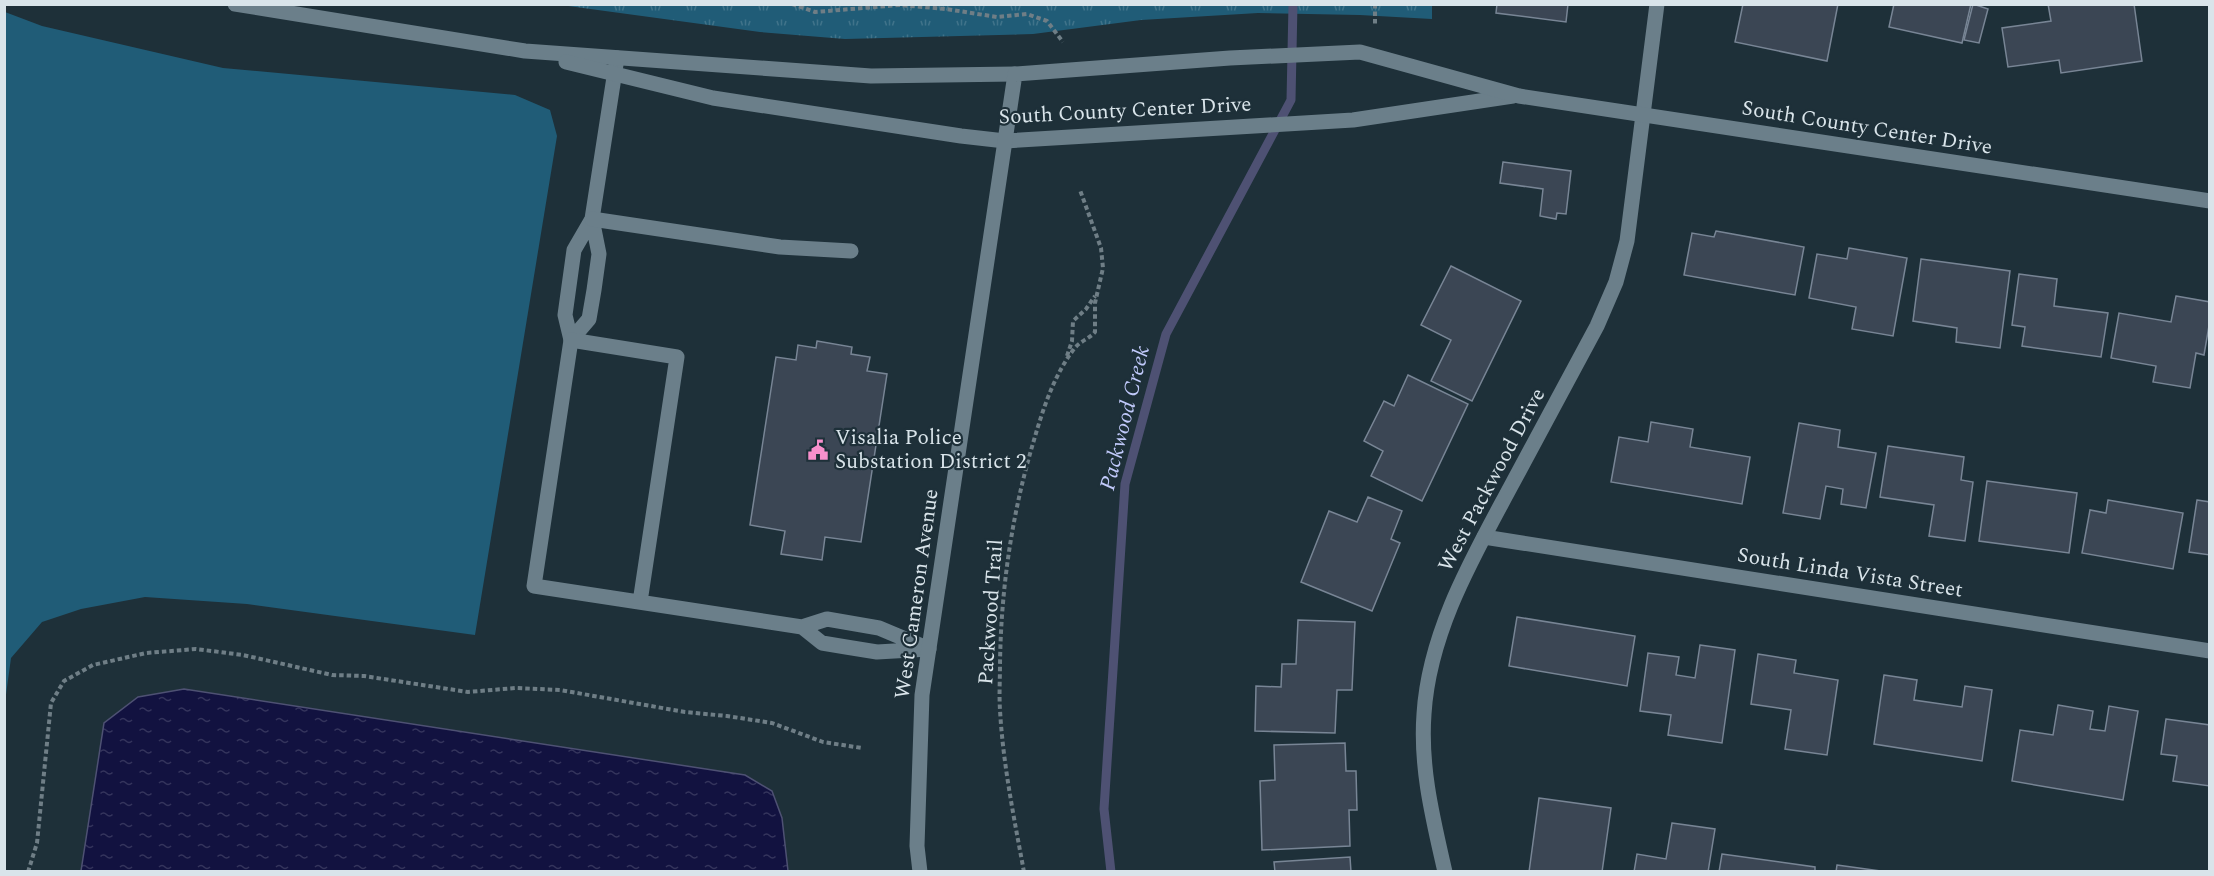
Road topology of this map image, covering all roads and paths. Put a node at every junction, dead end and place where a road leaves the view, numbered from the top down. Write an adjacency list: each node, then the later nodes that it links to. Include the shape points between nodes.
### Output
1 (235, 4): 7 (street, South County Center Drive)
2 (792, 4): 6 (path, via 815,12 900,5 997,17 1027,14 1047,21)
3 (1375, 4): 5 (path)
4 (1657, 4): 12 (street, West Packwood Drive)
5 (1375, 26)
6 (1063, 42)
7 (525, 51): 8 (street, South County Center Drive); 9 (street, South County Center Drive)
8 (617, 58): 9 (street); 10 (street, South County Center Drive, via 871,75)
9 (615, 74): 13 (street, South County Center Drive, via 713,98); 16 (street)
10 (1016, 74): 11 (street, South County Center Drive, via 1360,52); 13 (street, West Cameron Avenue)
11 (1519, 96): 12 (street, South County Center Drive); 13 (street, South County Center Drive, via 1353,120)
12 (1644, 115): 15 (street, South County Center Drive); 21 (street, West Packwood Drive, via 1627,241 1616,282 1597,326)
13 (1005, 141): 24 (street, West Cameron Avenue)
14 (1080, 190): 18 (path, Packwood Trail, via 1101,248 1103,268)
15 (2210, 201)
16 (592, 219): 17 (street, via 780,247); 19 (street, via 574,250 565,315); 19 (street, via 599,254 589,319)
17 (851, 251)
18 (1099, 287): 20 (path, Packwood Trail, via 1093,300 1072,321); 20 (path, Packwood Trail, via 1095,332 1078,345)
19 (571, 340): 22 (street, via 677,357); 22 (street, via 534,586)
20 (1065, 363): 29 (path, Packwood Trail, via 1046,404 1018,494 1001,622 1000,709)
21 (1484, 537): 25 (street, South Linda Vista Street); 30 (street, West Packwood Drive, via 1456,592 1434,657 1424,713 1423,758 1428,797)
22 (640, 602): 23 (street)
23 (802, 627): 24 (street, via 827,619 869,626); 24 (street, via 822,643 877,652)
24 (929, 649): 28 (street, West Cameron Avenue, via 921,706 917,846)
25 (2210, 651)
26 (862, 748): 27 (path, via 824,742 772,723 560,690 468,692 332,675 215,651 146,653 93,665 64,681 51,703 37,843)
27 (28, 872)
28 (921, 872)
29 (1024, 872)
30 (1445, 872)

